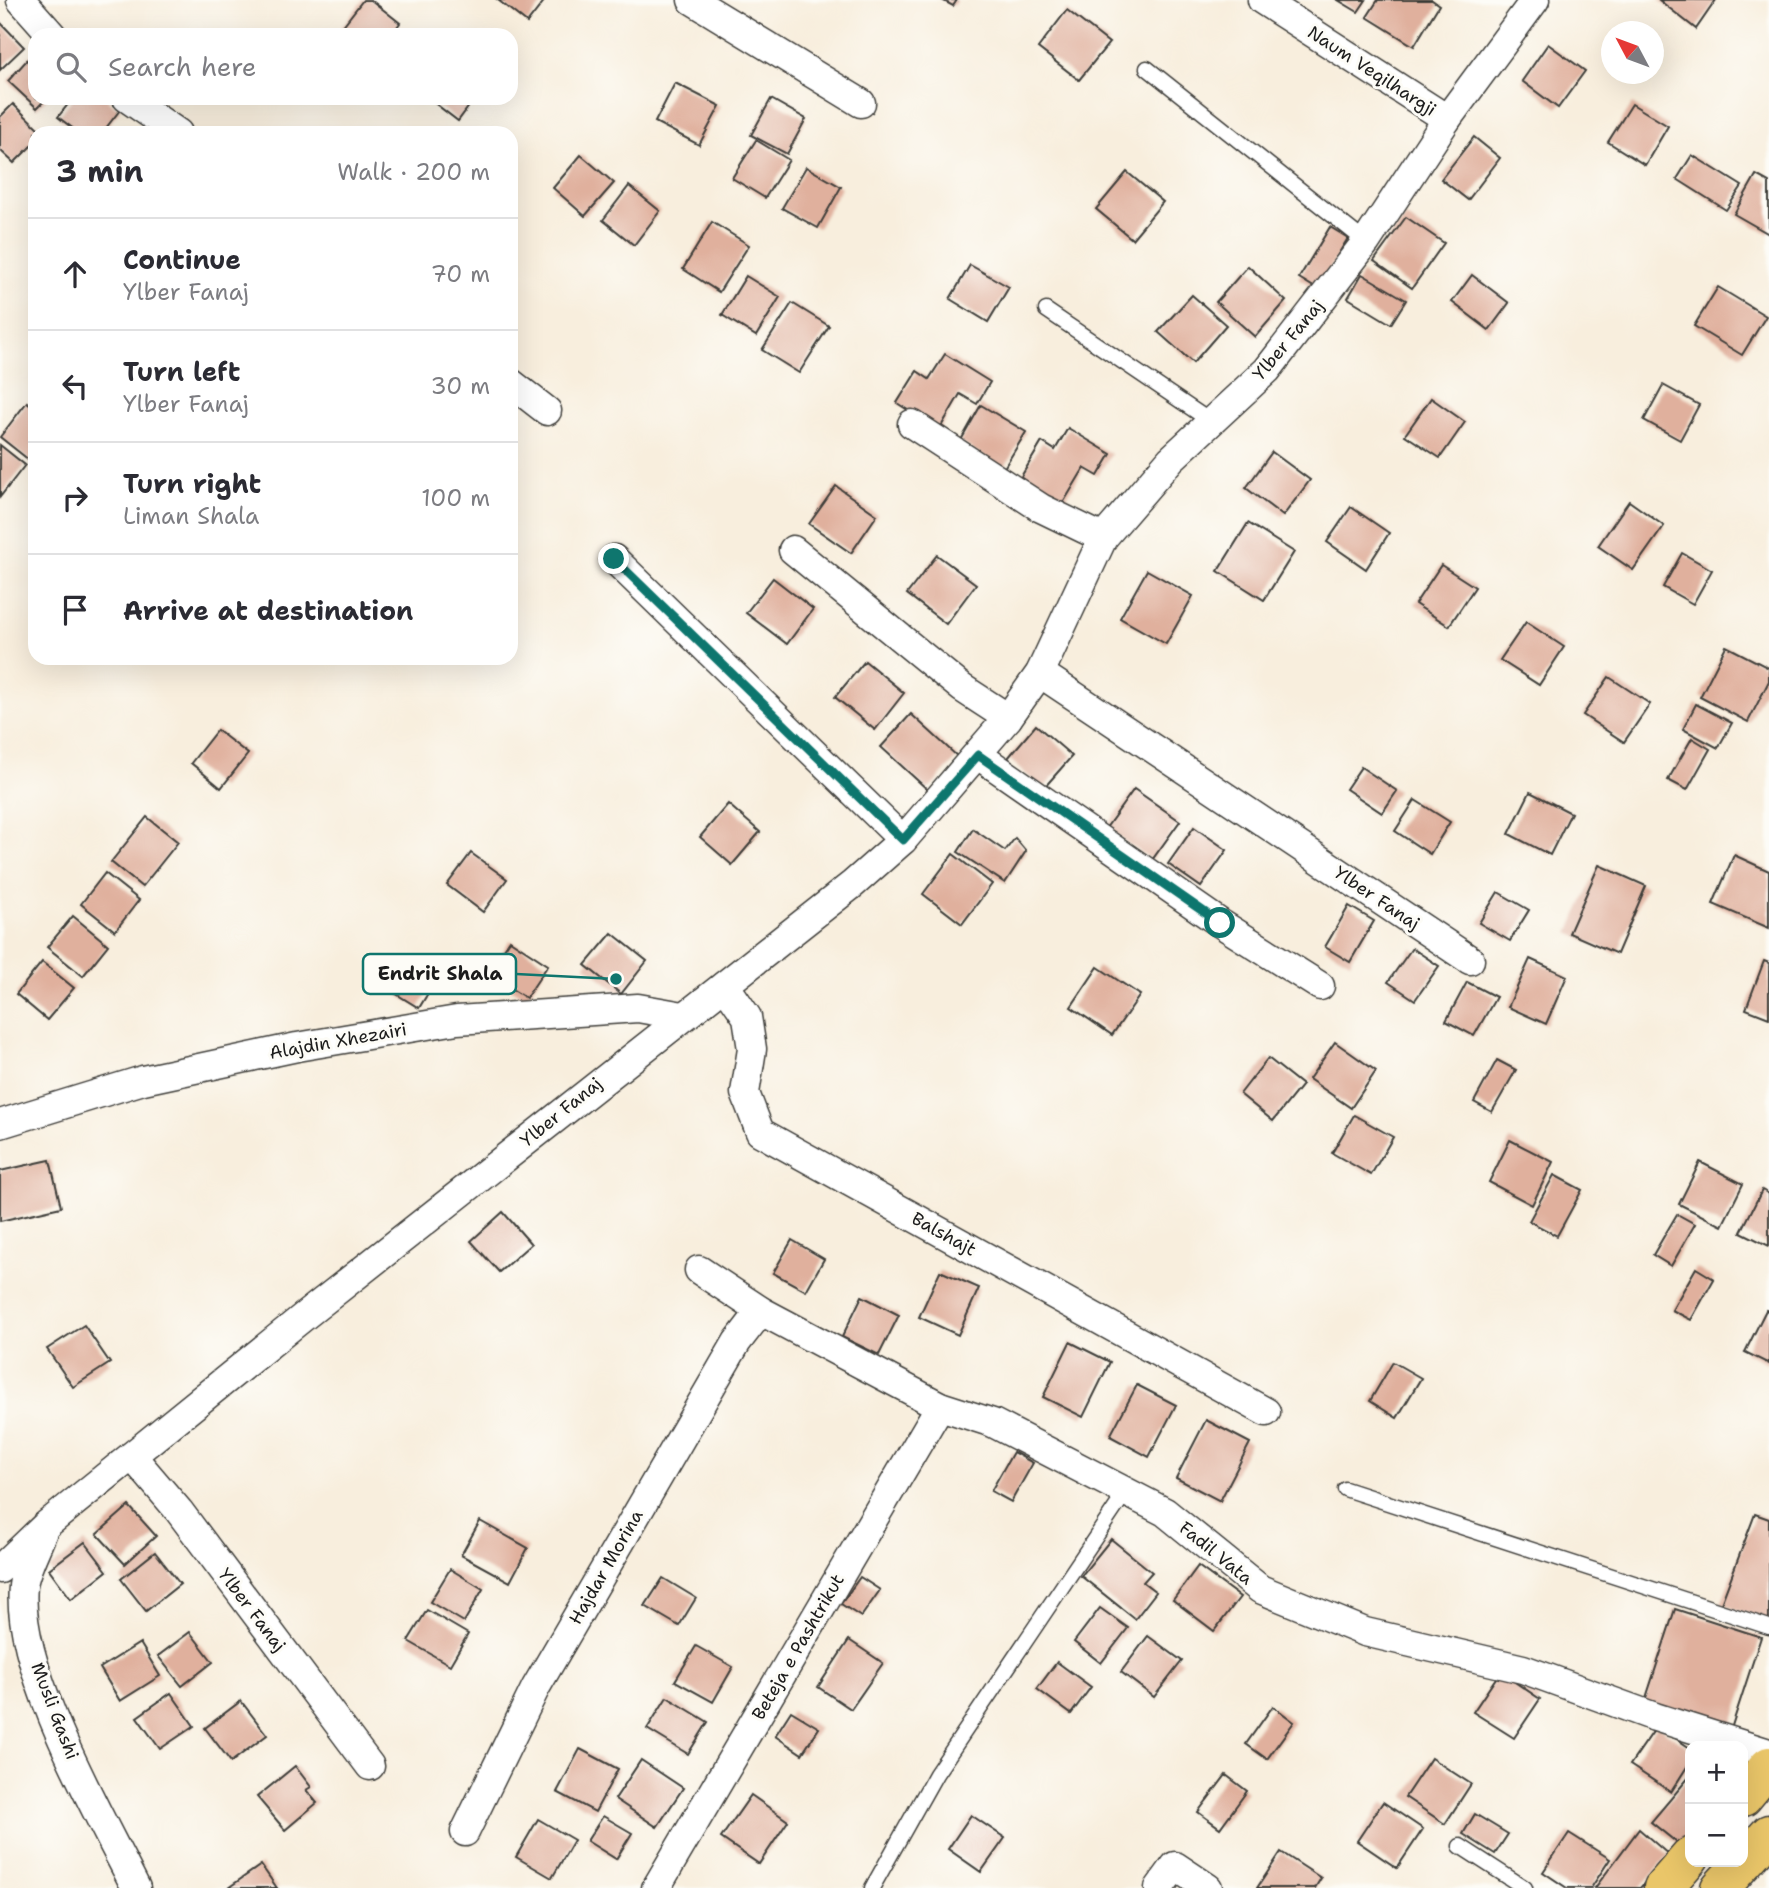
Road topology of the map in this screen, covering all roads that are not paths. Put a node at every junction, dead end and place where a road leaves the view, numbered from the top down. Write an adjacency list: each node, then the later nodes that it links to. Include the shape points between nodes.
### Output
1 (21, 0): 5 (street)
2 (692, 0): 7 (street)
3 (1262, 0): 9 (street, Naum Veqilhargji)
4 (1535, 0): 9 (street, Ylber Fanaj)
5 (46, 28)
6 (1147, 68): 11 (lane)
7 (861, 103)
8 (137, 105): 10 (street)
9 (1447, 119): 11 (street, Ylber Fanaj)
10 (168, 126)
11 (1366, 242): 15 (street, Ylber Fanaj, via 1267,370)
12 (1046, 310): 15 (lane)
13 (518, 388): 14 (street)
14 (547, 411)
15 (1210, 421): 17 (street, Ylber Fanaj)
16 (912, 424): 17 (street, via 1041,508)
17 (1104, 538): 20 (street, Ylber Fanaj)
18 (793, 551): 21 (street, via 962,688)
19 (614, 559): 23 (street)
20 (1040, 673): 21 (street, Ylber Fanaj); 24 (street, Ylber Fanaj)
21 (1008, 718): 22 (street, Ylber Fanaj)
22 (978, 755): 23 (street, Ylber Fanaj); 26 (street, via 1220,923)
23 (903, 840): 25 (street, Ylber Fanaj)
24 (1470, 960)
25 (725, 985): 27 (street, Ylber Fanaj); 32 (street, Balshajt, via 747,1017 752,1049 745,1093 760,1132)
26 (1320, 986)
27 (684, 1016): 28 (street, Alajdin Xhezairi, via 638,1008 457,1020 297,1046 143,1080); 33 (street, Ylber Fanaj)
28 (1, 1122)
29 (699, 1270): 30 (street, Fadil Vata)
30 (761, 1311): 31 (street, Fadil Vata); 43 (street, Hajdar Morina, via 737,1342 536,1687)
31 (940, 1406): 35 (street, Fadil Vata, via 993,1423); 49 (street, Beteja e Pashtrikut)
32 (1266, 1412)
33 (132, 1456): 36 (street, Ylber Fanaj); 40 (street, Ylber Fanaj)
34 (1345, 1489): 38 (lane)
35 (1126, 1492): 39 (street, Fadil Vata, via 1165,1512 1260,1589 1365,1632 1523,1669); 50 (lane, via 936,1774)
36 (45, 1525): 37 (street, Ylber Fanaj); 48 (street, Musli Gashi, via 23,1585 36,1669 68,1750)
37 (0, 1569)
38 (1769, 1628)
39 (1769, 1753)
40 (370, 1766)
41 (1769, 1766): 42 (main road)
42 (1748, 1791)
43 (465, 1832)
44 (1765, 1839): 54 (main road); 55 (street)
45 (1460, 1846): 52 (lane)
46 (1685, 1863): 53 (main road)
47 (1167, 1877): 51 (street)
48 (136, 1888)
49 (656, 1888)
50 (872, 1888)
51 (1208, 1888)
52 (1525, 1888)
53 (1663, 1888)
54 (1720, 1888)
55 (1729, 1888)

